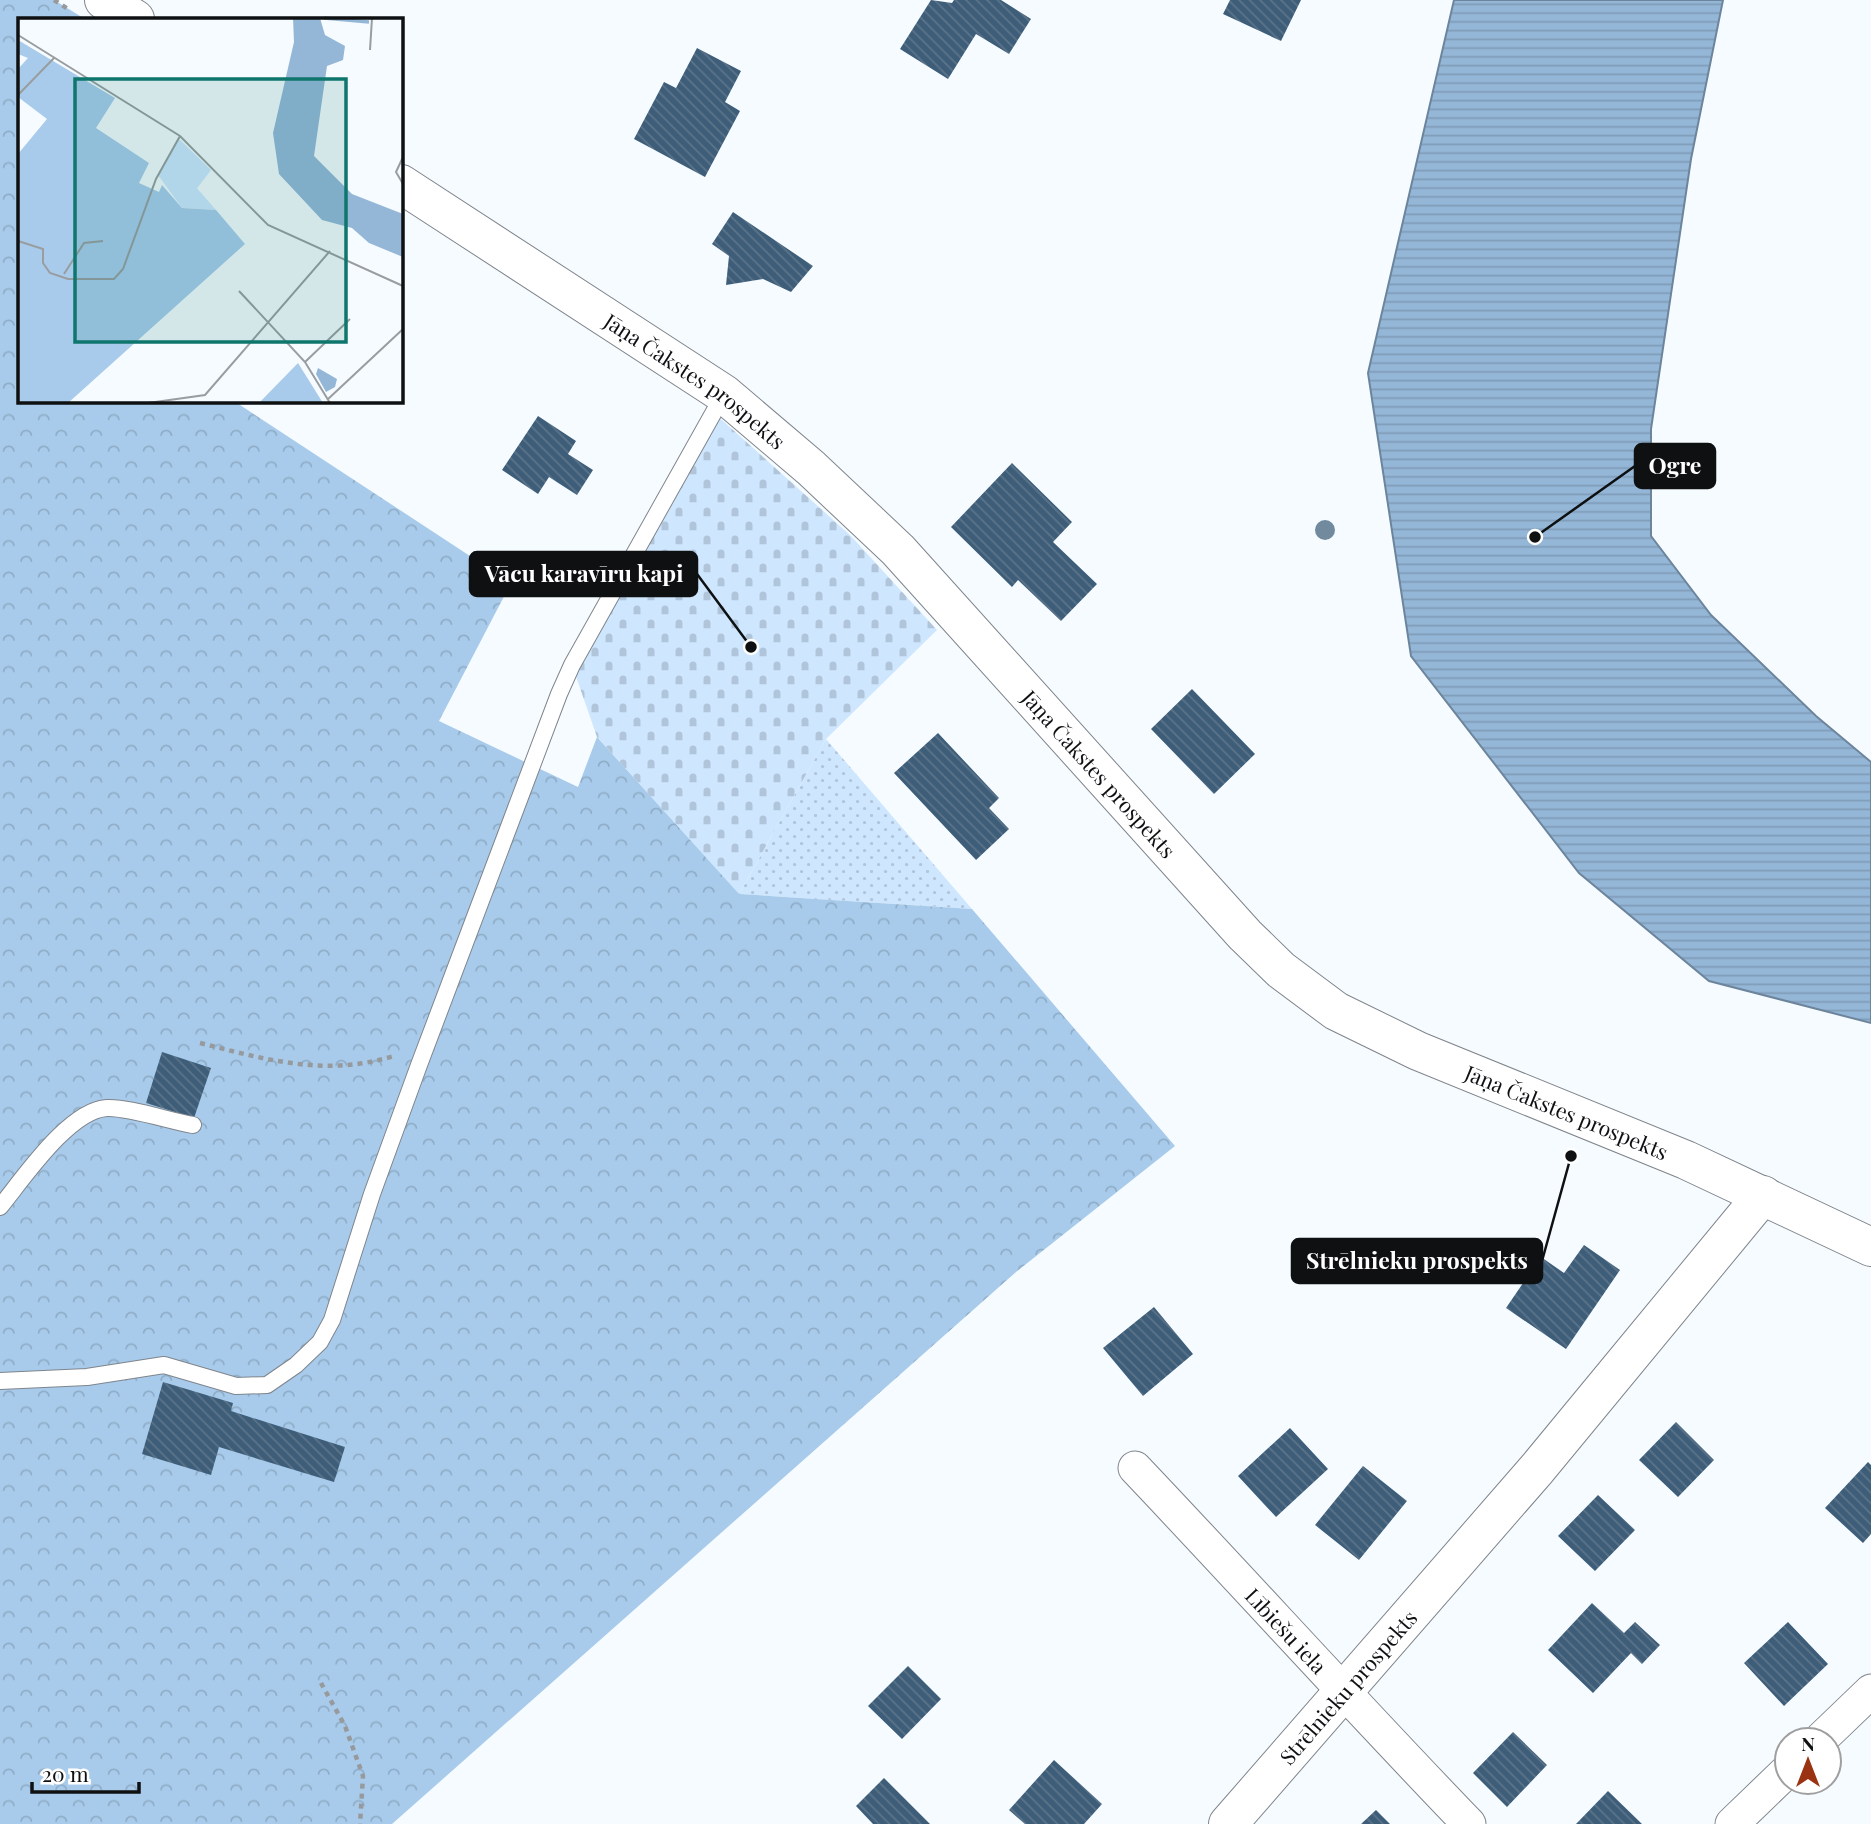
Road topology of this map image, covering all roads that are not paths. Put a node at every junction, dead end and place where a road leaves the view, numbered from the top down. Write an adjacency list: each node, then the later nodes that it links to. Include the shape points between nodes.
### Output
1 (104, 0): 2 (street)
2 (133, 18)
3 (402, 185): 4 (street, Jāņa Čakstes prospekts)
4 (724, 394): 6 (street, Jāņa Čakstes prospekts, via 898,550 1281,971 1336,1011 1418,1051); 9 (lane, via 572,665 426,1046 332,1320 320,1342 267,1385 236,1386 164,1365 87,1377)
5 (193, 1125): 7 (lane, via 107,1108 88,1113 60,1135)
6 (1763, 1195): 8 (street, Jāņa Čakstes prospekts); 12 (street, Strēlnieku prospekts, via 1537,1469)
7 (0, 1207)
8 (1871, 1247)
9 (0, 1381)
10 (1135, 1468): 12 (street, Lībiešu iela, via 1303,1645)
11 (1871, 1691): 13 (street)
12 (1342, 1693): 15 (street, Strēlnieku prospekts); 16 (street, Lībiešu iela)
13 (1835, 1726)
14 (1773, 1784): 17 (street)
15 (1228, 1824)
16 (1469, 1824)
17 (1732, 1824)

